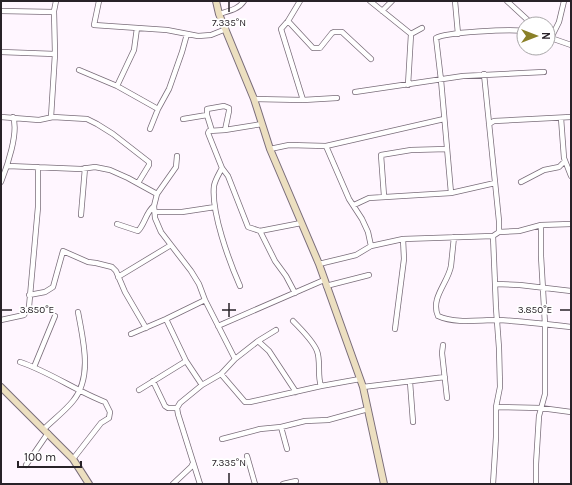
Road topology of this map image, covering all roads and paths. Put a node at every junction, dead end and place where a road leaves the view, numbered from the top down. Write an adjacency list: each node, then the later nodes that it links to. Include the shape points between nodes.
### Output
1 (56, 1): 13 (street)
2 (99, 1): 18 (street, via 94,25)
3 (216, 1): 14 (street)
4 (244, 1): 14 (street, via 240,6)
5 (300, 1): 16 (street)
6 (370, 1): 12 (street)
7 (392, 1): 12 (street)
8 (455, 1): 24 (street)
9 (507, 1): 15 (street)
10 (564, 1): 17 (street)
11 (1, 11): 13 (street)
12 (382, 11): 23 (street)
13 (54, 12): 28 (street)
14 (219, 14): 20 (street)
15 (523, 16)
16 (288, 21): 29 (street, via 313,48 320,48 332,33 342,32); 39 (street, via 282,28)
17 (556, 26)
18 (137, 28): 22 (street); 35 (street, via 134,50)
19 (422, 28): 23 (street)
20 (226, 29): 22 (street, via 206,35); 38 (street)
21 (516, 30): 24 (street)
22 (187, 34): 40 (street, via 170,89)
23 (411, 34): 34 (street)
24 (458, 34): 33 (street, via 436,38)
25 (556, 39): 26 (street)
26 (571, 45)
27 (1, 52): 28 (street)
28 (55, 54): 45 (street)
29 (371, 59)
30 (79, 70): 35 (street)
31 (544, 72): 32 (street)
32 (484, 74): 33 (street); 42 (street)
33 (442, 80): 34 (street); 49 (street)
34 (408, 85): 36 (street)
35 (117, 86): 40 (street)
36 (355, 92)
37 (337, 98): 39 (street)
38 (254, 99): 39 (street); 51 (street)
39 (303, 100)
40 (158, 109): 53 (street)
41 (207, 115): 48 (street); 54 (street, via 211,107 229,108); 55 (street)
42 (488, 116): 50 (street); 52 (street)
43 (1, 117): 44 (street)
44 (13, 117): 45 (street, via 39,120); 61 (street, via 15,122)
45 (51, 117): 68 (street, via 87,119 142,155 149,165)
46 (561, 118): 47 (street); 50 (street); 60 (street)
47 (571, 118)
48 (183, 119)
49 (444, 119): 56 (street); 58 (street)
50 (494, 121): 52 (street)
51 (262, 124): 54 (street); 57 (street)
52 (489, 124): 69 (street)
53 (150, 129)
54 (225, 130): 55 (street)
55 (212, 131): 64 (street, via 208,133)
56 (326, 146): 57 (street, via 289,145); 73 (street)
57 (270, 149): 79 (street)
58 (447, 149): 70 (street); 72 (street, via 411,150 381,155)
59 (177, 156): 71 (street, via 176,167)
60 (565, 161): 65 (street); 67 (street, via 559,167 544,170)
61 (8, 166): 62 (street); 66 (street)
62 (38, 168): 63 (street); 100 (street, via 37,215)
63 (85, 168): 68 (street, via 110,170); 77 (street)
64 (222, 168): 75 (street, via 214,185); 83 (street, via 228,176 248,226)
65 (571, 176)
66 (1, 182)
67 (521, 182)
68 (138, 183): 71 (street)
69 (496, 183): 70 (street); 84 (street)
70 (451, 193): 72 (street)
71 (157, 194): 74 (street)
72 (384, 196): 73 (street, via 369,198)
73 (354, 205): 89 (street, via 368,232)
74 (154, 206): 76 (street); 78 (street)
75 (215, 207): 76 (street); 95 (street)
76 (155, 214): 78 (street); 88 (street, via 161,232)
77 (81, 215)
78 (146, 218): 80 (street, via 138,231)
79 (301, 223): 83 (street); 90 (street)
80 (116, 224)
81 (571, 224): 82 (street)
82 (541, 226): 84 (street); 97 (street)
83 (260, 230): 99 (street)
84 (499, 232): 85 (street)
85 (493, 236): 86 (street); 94 (street)
86 (454, 238): 87 (street); 106 (street, via 451,267 436,302 438,316 471,321)
87 (403, 239): 89 (street); 112 (street, via 404,259)
88 (171, 245): 92 (street); 101 (street, via 191,271)
89 (371, 246): 90 (street, via 356,255)
90 (319, 264): 93 (street)
91 (369, 274): 96 (street)
92 (118, 277): 100 (street, via 112,267 88,262 63,252 52,287 45,292); 111 (street)
93 (324, 280): 96 (street); 99 (street)
94 (495, 284): 97 (street); 106 (street)
95 (240, 286)
96 (326, 286): 123 (street)
97 (542, 288): 98 (street); 108 (street)
98 (571, 291)
99 (295, 293): 109 (street)
100 (29, 295): 105 (street, via 24,315)
101 (205, 300): 104 (street); 109 (street)
102 (78, 312): 130 (street, via 86,363)
103 (55, 316): 120 (street)
104 (166, 319): 111 (street); 118 (street)
105 (1, 320)
106 (497, 320): 108 (street); 134 (street, via 500,387)
107 (293, 321): 128 (street, via 317,351 318,379)
108 (545, 324): 110 (street); 137 (street, via 546,394)
109 (218, 326): 117 (street)
110 (571, 327)
111 (146, 328): 114 (street)
112 (395, 328)
113 (276, 330): 115 (street)
114 (131, 334)
115 (258, 341): 117 (street); 132 (street, via 268,350)
116 (443, 344): 122 (street)
117 (235, 359): 121 (street)
118 (186, 361): 124 (street); 126 (street)
119 (20, 362): 120 (street)
120 (34, 367): 130 (street)
121 (221, 374): 126 (street); 132 (street, via 245,402)
122 (445, 377): 125 (street); 133 (street)
123 (360, 379): 128 (street); 129 (street)
124 (153, 381): 131 (street); 135 (street, via 165,406)
125 (410, 382): 129 (street); 139 (street)
126 (202, 385): 135 (street)
127 (1, 386): 141 (street)
128 (321, 386): 132 (street)
129 (363, 387): 136 (street)
130 (80, 390): 141 (street); 145 (street, via 105,402 110,412 109,418 101,423)
131 (139, 390)
132 (296, 392)
133 (448, 398)
134 (496, 407): 137 (street); 155 (street)
135 (177, 408): 146 (street)
136 (368, 409): 140 (street, via 328,420 306,421); 154 (street)
137 (541, 410): 138 (street); 156 (street)
138 (571, 412)
139 (412, 422)
140 (281, 427): 142 (street, via 260,429); 143 (street)
141 (46, 431): 145 (street); 147 (street)
142 (222, 439)
143 (287, 449)
144 (248, 456): 152 (street)
145 (73, 459): 149 (street)
146 (193, 463): 150 (street); 151 (street)
147 (26, 466)
148 (296, 481): 153 (street)
149 (89, 484)
150 (172, 484)
151 (200, 484)
152 (255, 484)
153 (284, 484)
154 (384, 484)
155 (492, 484)
156 (536, 484)

